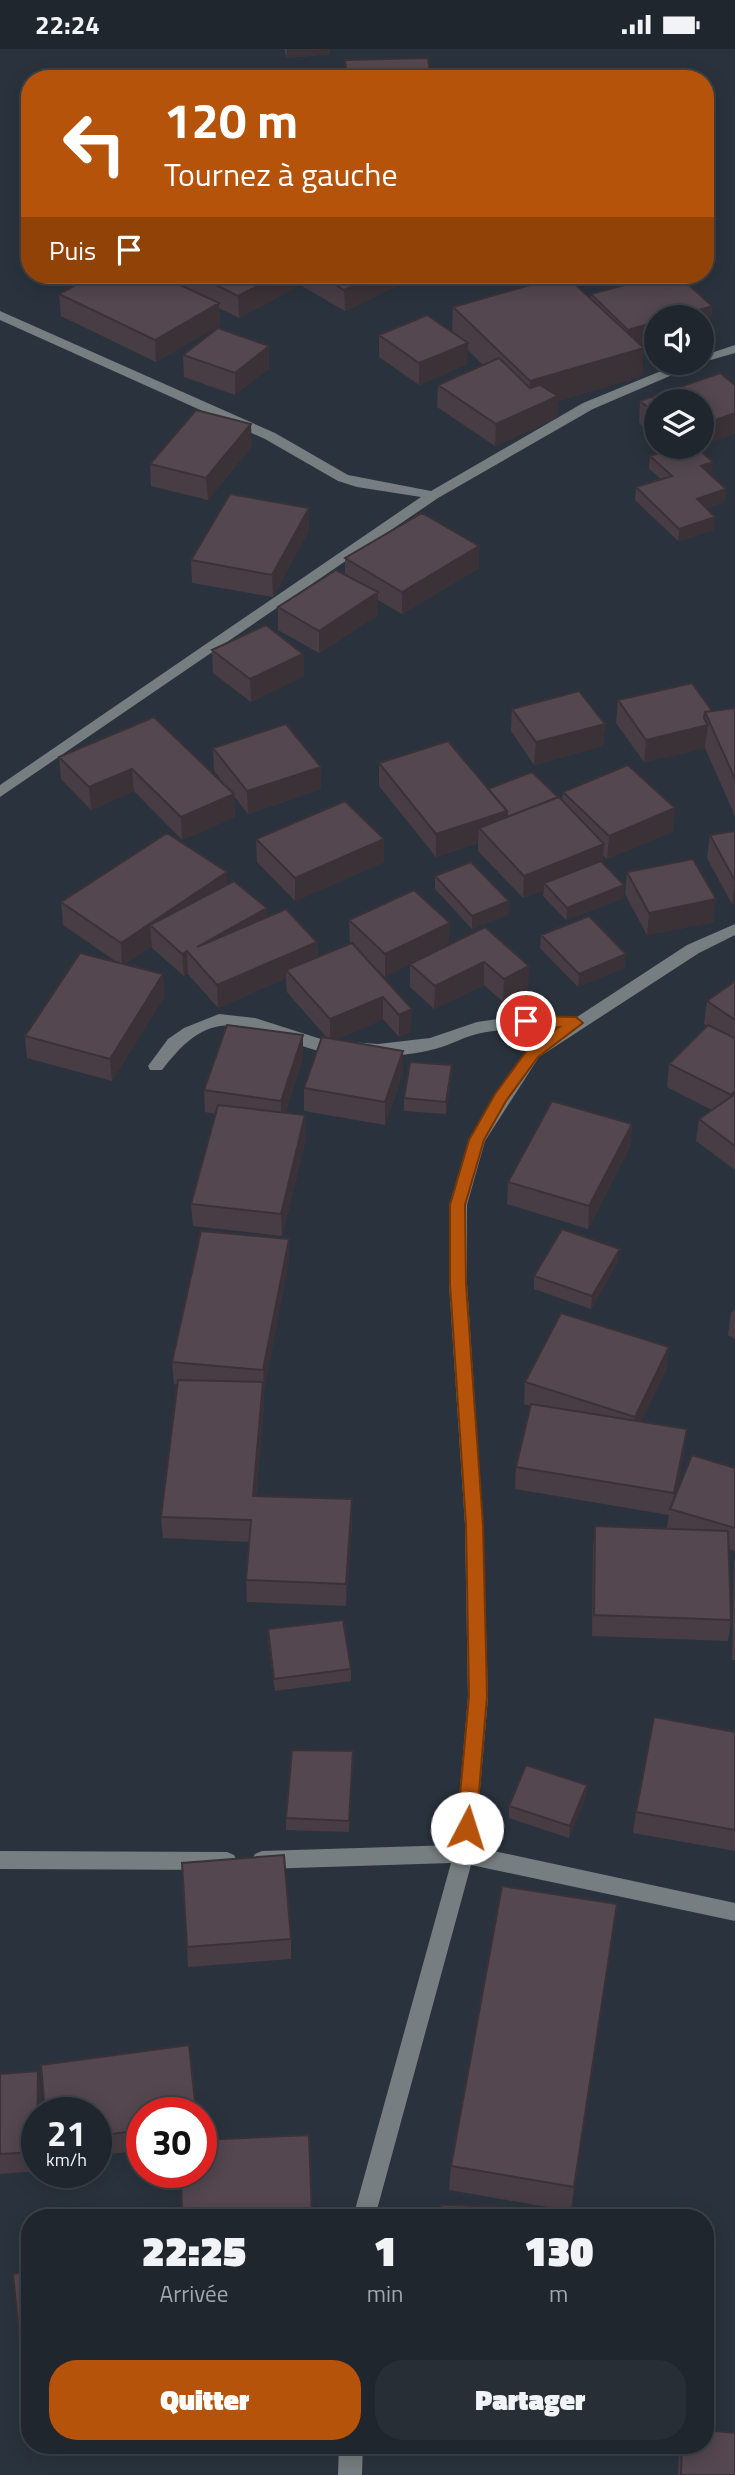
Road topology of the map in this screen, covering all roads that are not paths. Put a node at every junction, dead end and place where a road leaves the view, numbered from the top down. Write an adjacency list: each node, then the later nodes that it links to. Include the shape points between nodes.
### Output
1 (0, 315): 5 (street, via 270,436 343,478)
2 (735, 349): 3 (street)
3 (714, 356)
4 (663, 375): 5 (street, via 588,406)
5 (433, 495): 6 (street)
6 (0, 792)
7 (735, 929): 8 (street, via 693,949)
8 (576, 1023): 9 (street, via 526,1021 477,1028 432,1044 378,1050 323,1046 255,1024 219,1020 182,1037); 10 (street, via 533,1053 501,1098 477,1140 457,1205 478,1696)
9 (156, 1066)
10 (464, 1854): 11 (street, via 218,1862); 12 (street); 13 (street)
11 (0, 1860)
12 (735, 1912)
13 (366, 2209)
14 (350, 2454): 15 (street)
15 (349, 2475)

